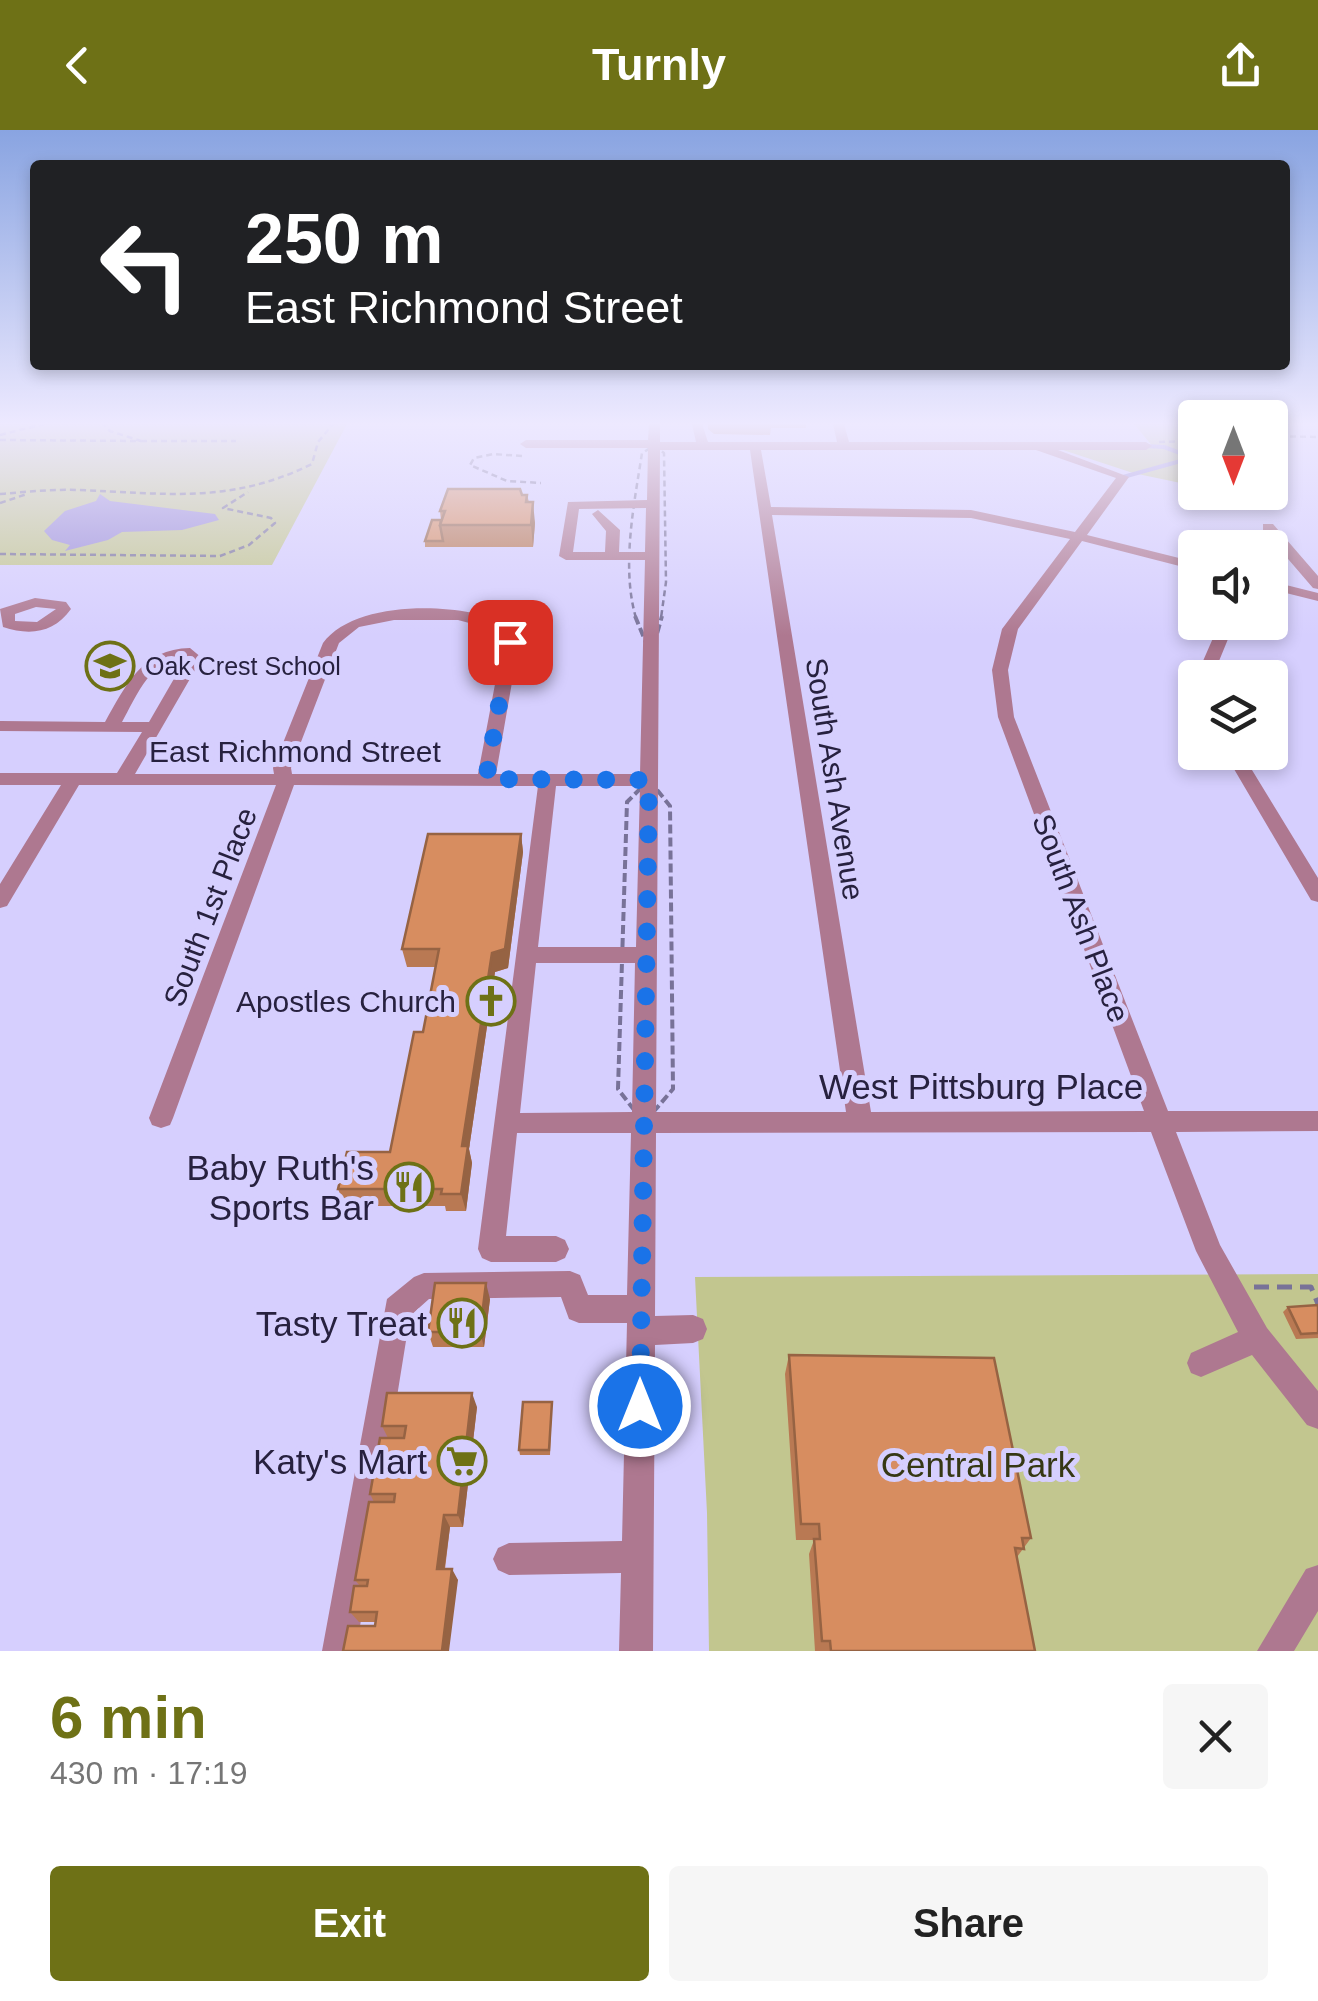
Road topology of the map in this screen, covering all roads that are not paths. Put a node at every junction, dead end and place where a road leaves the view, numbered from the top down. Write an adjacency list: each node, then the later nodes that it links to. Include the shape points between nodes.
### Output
1 (652, 495): 4 (street)
2 (762, 495): 5 (street, South Ash Avenue)
3 (1108, 495): 8 (street, South Ash Place)
4 (652, 504): 9 (street, via 573,504 566,556); 10 (street)
5 (765, 512): 8 (street, via 945,512); 32 (street, South Ash Avenue)
6 (598, 514): 9 (street, via 613,530)
7 (1268, 527): 12 (street)
8 (1076, 536): 11 (street); 31 (street, South Ash Place, via 1010,629 1001,695)
9 (612, 556): 10 (street)
10 (650, 556): 25 (street)
11 (1178, 562)
12 (1318, 585)
13 (1288, 590): 14 (street)
14 (1318, 597)
15 (0, 726): 16 (street)
16 (111, 726): 17 (street); 17 (street, via 152,659 190,652 190,667)
17 (154, 727): 21 (street)
18 (1243, 770): 26 (street)
19 (0, 779): 20 (street, East Richmond Street)
20 (73, 779): 21 (street, East Richmond Street); 27 (street)
21 (123, 779): 22 (street, East Richmond Street)
22 (284, 779): 23 (street, East Richmond Street); 23 (street, South 1st Place, via 282,768 339,632 365,620 482,617 510,634); 30 (street, South 1st Place, via 286,789)
23 (486, 779): 24 (street, East Richmond Street)
24 (548, 779): 25 (street, East Richmond Street); 28 (street)
25 (649, 780): 29 (street)
26 (1318, 895)
27 (0, 900)
28 (525, 955): 29 (street); 34 (street)
29 (646, 955): 35 (street)
30 (161, 1118)
31 (1159, 1120): 32 (street, West Pittsburg Place); 33 (street, West Pittsburg Place); 39 (street, South Ash Place, via 1227,1287)
32 (860, 1121): 35 (street, West Pittsburg Place)
33 (1318, 1121)
34 (506, 1123): 35 (street, West Pittsburg Place); 36 (street, via 491,1249)
35 (644, 1123): 37 (street)
36 (556, 1249)
37 (640, 1320): 38 (street); 42 (street); 45 (street, via 579,1309 570,1284 424,1286 397,1309)
38 (694, 1329)
39 (1258, 1338): 40 (street); 41 (street, South Ash Place)
40 (1201, 1363)
41 (1318, 1414)
42 (638, 1557): 43 (street); 46 (street)
43 (509, 1559)
44 (1318, 1581): 47 (street)
45 (340, 1651)
46 (636, 1651)
47 (1274, 1651)

